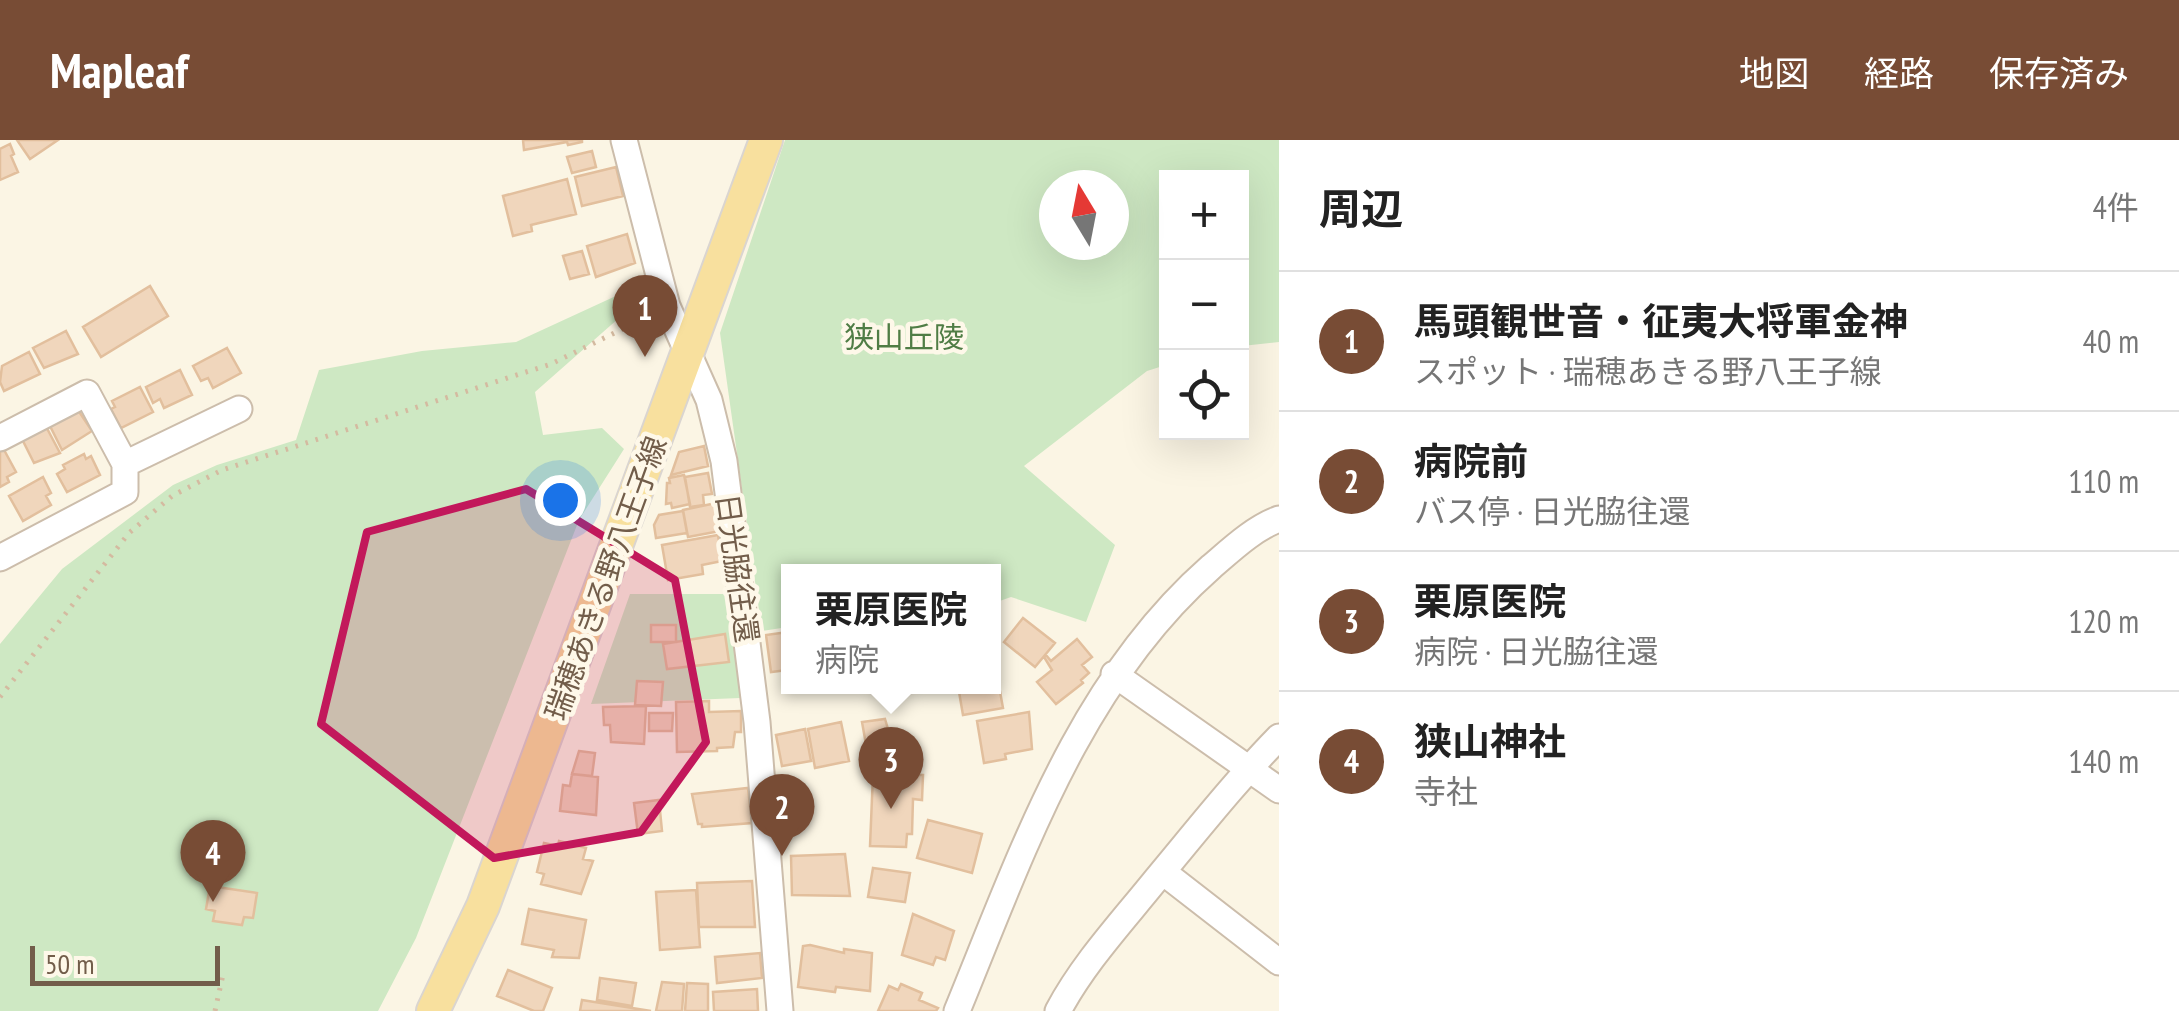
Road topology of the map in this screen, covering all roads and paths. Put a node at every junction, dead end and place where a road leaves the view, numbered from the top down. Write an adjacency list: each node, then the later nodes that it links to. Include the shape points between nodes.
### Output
1 (624, 140): 3 (street, 日光脇往還)
2 (766, 140): 4 (main road, 瑞穂あきる野八王子線)
3 (667, 306): 4 (street, 日光脇往還); 11 (path, via 551,364 222,470 172,496 130,533)
4 (688, 350): 19 (main road, 瑞穂あきる野八王子線, via 483,906); 20 (street, 日光脇往還, via 724,461 742,586)
5 (239, 409): 7 (street)
6 (0, 438): 7 (street, via 87,393)
7 (124, 464): 9 (street, via 125,492)
8 (1279, 519): 10 (street, via 1185,590)
9 (0, 558)
10 (1114, 674): 13 (street); 21 (street, via 1064,761)
11 (0, 697)
12 (1279, 737): 13 (street)
13 (1249, 768): 14 (street); 15 (street)
14 (1279, 790)
15 (1162, 872): 16 (street); 22 (street)
16 (1279, 962)
17 (224, 970): 18 (path)
18 (215, 1011)
19 (433, 1011)
20 (780, 1011)
21 (957, 1011)
22 (1058, 1011)

